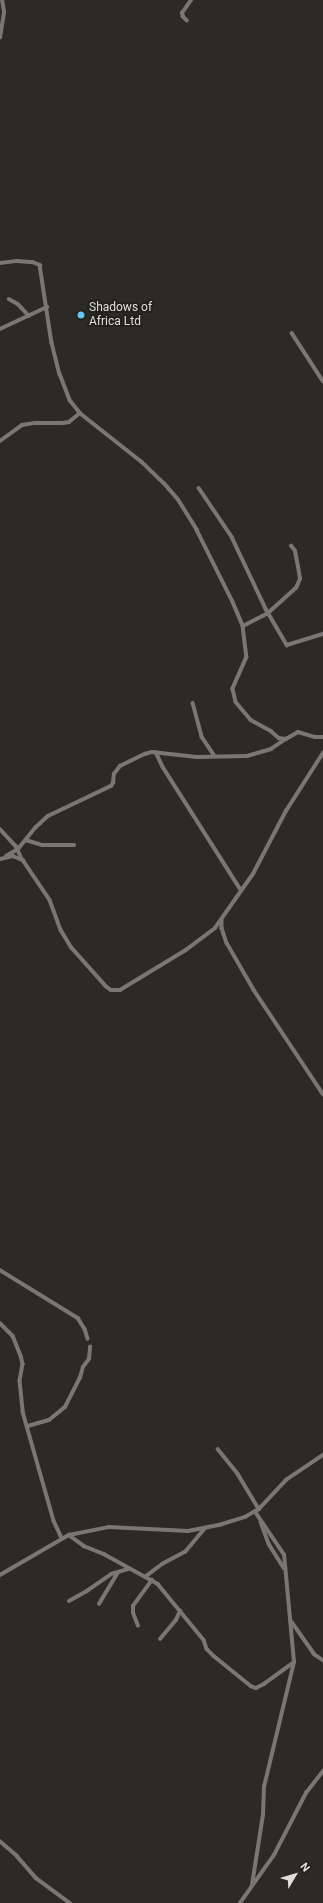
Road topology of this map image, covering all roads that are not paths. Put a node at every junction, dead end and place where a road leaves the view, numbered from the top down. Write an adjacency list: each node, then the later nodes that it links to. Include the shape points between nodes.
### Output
1 (2, 0): 4 (street, via 4,12)
2 (191, 0): 3 (street, via 182,13)
3 (187, 21)
4 (0, 38)
5 (0, 264): 7 (street, via 33,262 40,265)
6 (9, 299): 8 (street, via 18,304)
7 (47, 307): 8 (street); 12 (street, via 60,374 70,400)
8 (29, 316): 9 (street)
9 (0, 329)
10 (292, 333): 11 (street)
11 (323, 381)
12 (80, 413): 13 (street, via 69,422 22,425); 17 (street, via 142,462 174,494 201,538)
13 (0, 441)
14 (200, 488): 16 (street, via 232,537)
15 (292, 546): 16 (street, via 298,561 299,584)
16 (268, 613): 17 (street); 18 (street, via 288,645)
17 (243, 626): 21 (street, via 247,659 233,689 235,700 251,720 279,738)
18 (323, 634)
19 (193, 703): 24 (street, via 202,737)
20 (323, 737): 21 (street, via 298,732)
21 (286, 739): 24 (street, via 259,754)
22 (156, 752): 24 (street, via 197,757); 26 (street, via 145,754 120,766 114,774 114,783 111,786 52,813 36,826); 32 (street)
23 (323, 753): 32 (street, via 290,804)
24 (216, 756)
25 (0, 829): 28 (street)
26 (26, 840): 27 (street, via 42,845); 28 (street)
27 (74, 845)
28 (18, 849): 29 (street); 31 (street)
29 (6, 857): 30 (street); 31 (street, via 16,856)
30 (0, 859)
31 (23, 860): 33 (street, via 53,905 68,943 96,976 112,990 126,988 182,952 212,931)
32 (241, 890): 33 (street)
33 (222, 918): 34 (street, via 227,943 254,990)
34 (323, 1094)
35 (0, 1270): 37 (street, via 78,1318)
36 (0, 1323): 39 (street, via 13,1336 21,1356 21,1391)
37 (88, 1339)
38 (90, 1347): 39 (street, via 89,1359 65,1407 49,1420)
39 (28, 1426): 47 (street, via 54,1521)
40 (218, 1449): 42 (street, via 238,1474)
41 (323, 1455): 42 (street, via 286,1480)
42 (259, 1509): 43 (street)
43 (255, 1512): 44 (street); 45 (street, via 231,1522)
44 (261, 1521): 49 (street, via 269,1544); 49 (street, via 284,1555)
45 (205, 1528): 46 (street, via 181,1531 109,1527); 52 (street, via 185,1552)
46 (69, 1535): 47 (street); 48 (street, via 84,1546)
47 (62, 1538): 51 (street)
48 (129, 1569): 50 (street); 52 (street)
49 (285, 1569): 57 (street)
50 (118, 1572): 54 (street, via 107,1576); 55 (street)
51 (0, 1575)
52 (145, 1576): 53 (street)
53 (152, 1580): 56 (street); 58 (street, via 133,1606)
54 (70, 1601)
55 (99, 1604)
56 (180, 1610): 59 (street, via 176,1620); 61 (street, via 204,1640 207,1649 230,1671 254,1688 264,1684)
57 (291, 1621): 60 (street, via 308,1648); 61 (street)
58 (138, 1626)
59 (160, 1639)
60 (323, 1660)
61 (294, 1662): 64 (street, via 264,1787 263,1815)
62 (323, 1771): 64 (street, via 312,1784 283,1840)
63 (0, 1841): 65 (street, via 40,1882)
64 (252, 1885): 66 (street)
65 (70, 1903)
66 (240, 1903)

